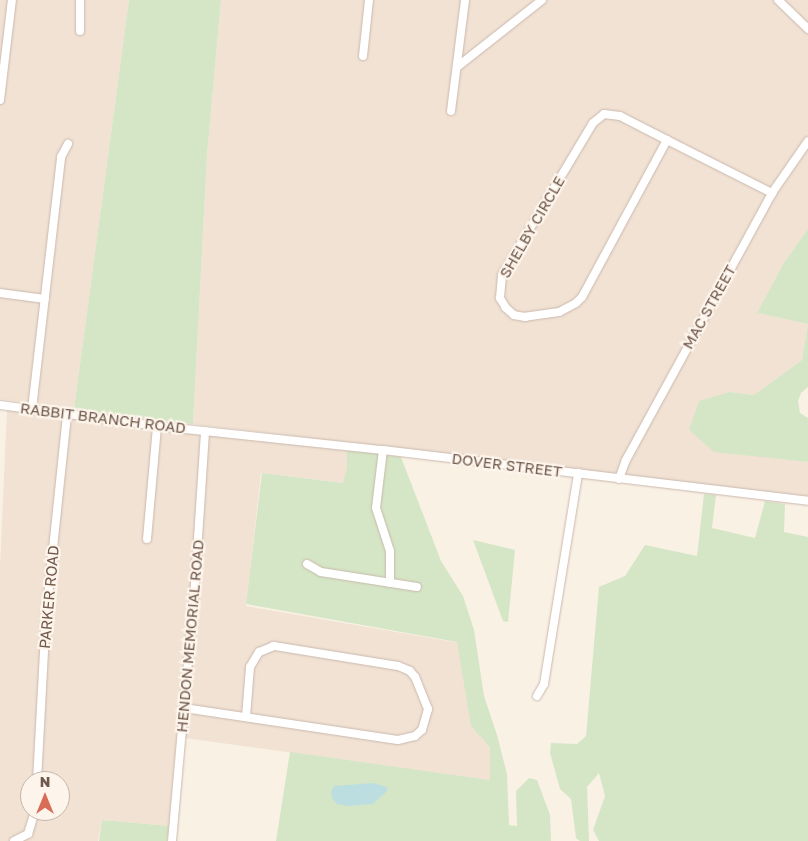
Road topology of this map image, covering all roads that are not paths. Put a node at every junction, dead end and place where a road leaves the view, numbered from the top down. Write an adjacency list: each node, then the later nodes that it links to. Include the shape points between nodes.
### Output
1 (12, 0): 11 (street)
2 (80, 0): 8 (street)
3 (368, 0): 9 (street)
4 (464, 0): 10 (street)
5 (542, 0): 10 (street)
6 (778, 0): 7 (street)
7 (808, 29)
8 (80, 31)
9 (363, 56)
10 (457, 67): 12 (street)
11 (0, 100)
12 (451, 110)
13 (667, 140): 13 (street, SHELBY CIRCLE, via 576,303 558,312 525,317 514,315 506,308 500,298 502,275 593,123 599,117 620,116); 16 (street, SHELBY CIRCLE)
14 (808, 141): 16 (street, MAC STREET)
15 (68, 144): 18 (street, via 61,157)
16 (772, 193): 26 (street, MAC STREET)
17 (0, 293): 18 (street)
18 (45, 299): 20 (street)
19 (0, 405): 20 (street, RABBIT BRANCH ROAD)
20 (32, 409): 21 (street, RABBIT BRANCH ROAD)
21 (67, 414): 22 (street, RABBIT BRANCH ROAD); 35 (street, PARKER ROAD, via 46,615)
22 (156, 426): 23 (street, RABBIT BRANCH ROAD); 28 (street)
23 (205, 431): 24 (street, DOVER STREET); 33 (street, HENDON MEMORIAL ROAD)
24 (383, 450): 25 (street, DOVER STREET); 30 (street, via 376,508 390,551)
25 (578, 473): 26 (street, DOVER STREET); 32 (street, via 544,684)
26 (619, 478): 27 (street, DOVER STREET)
27 (808, 501)
28 (147, 539)
29 (308, 564): 30 (street, via 321,572)
30 (390, 583): 31 (street)
31 (417, 587)
32 (537, 696)
33 (184, 708): 34 (street); 38 (street, HENDON MEMORIAL ROAD)
34 (246, 717): 34 (street, via 398,740 422,730 428,709 420,684 410,670 274,646 259,652 250,667)
35 (38, 771)
36 (33, 821): 37 (street, via 28,834)
37 (14, 841)
38 (172, 841)

